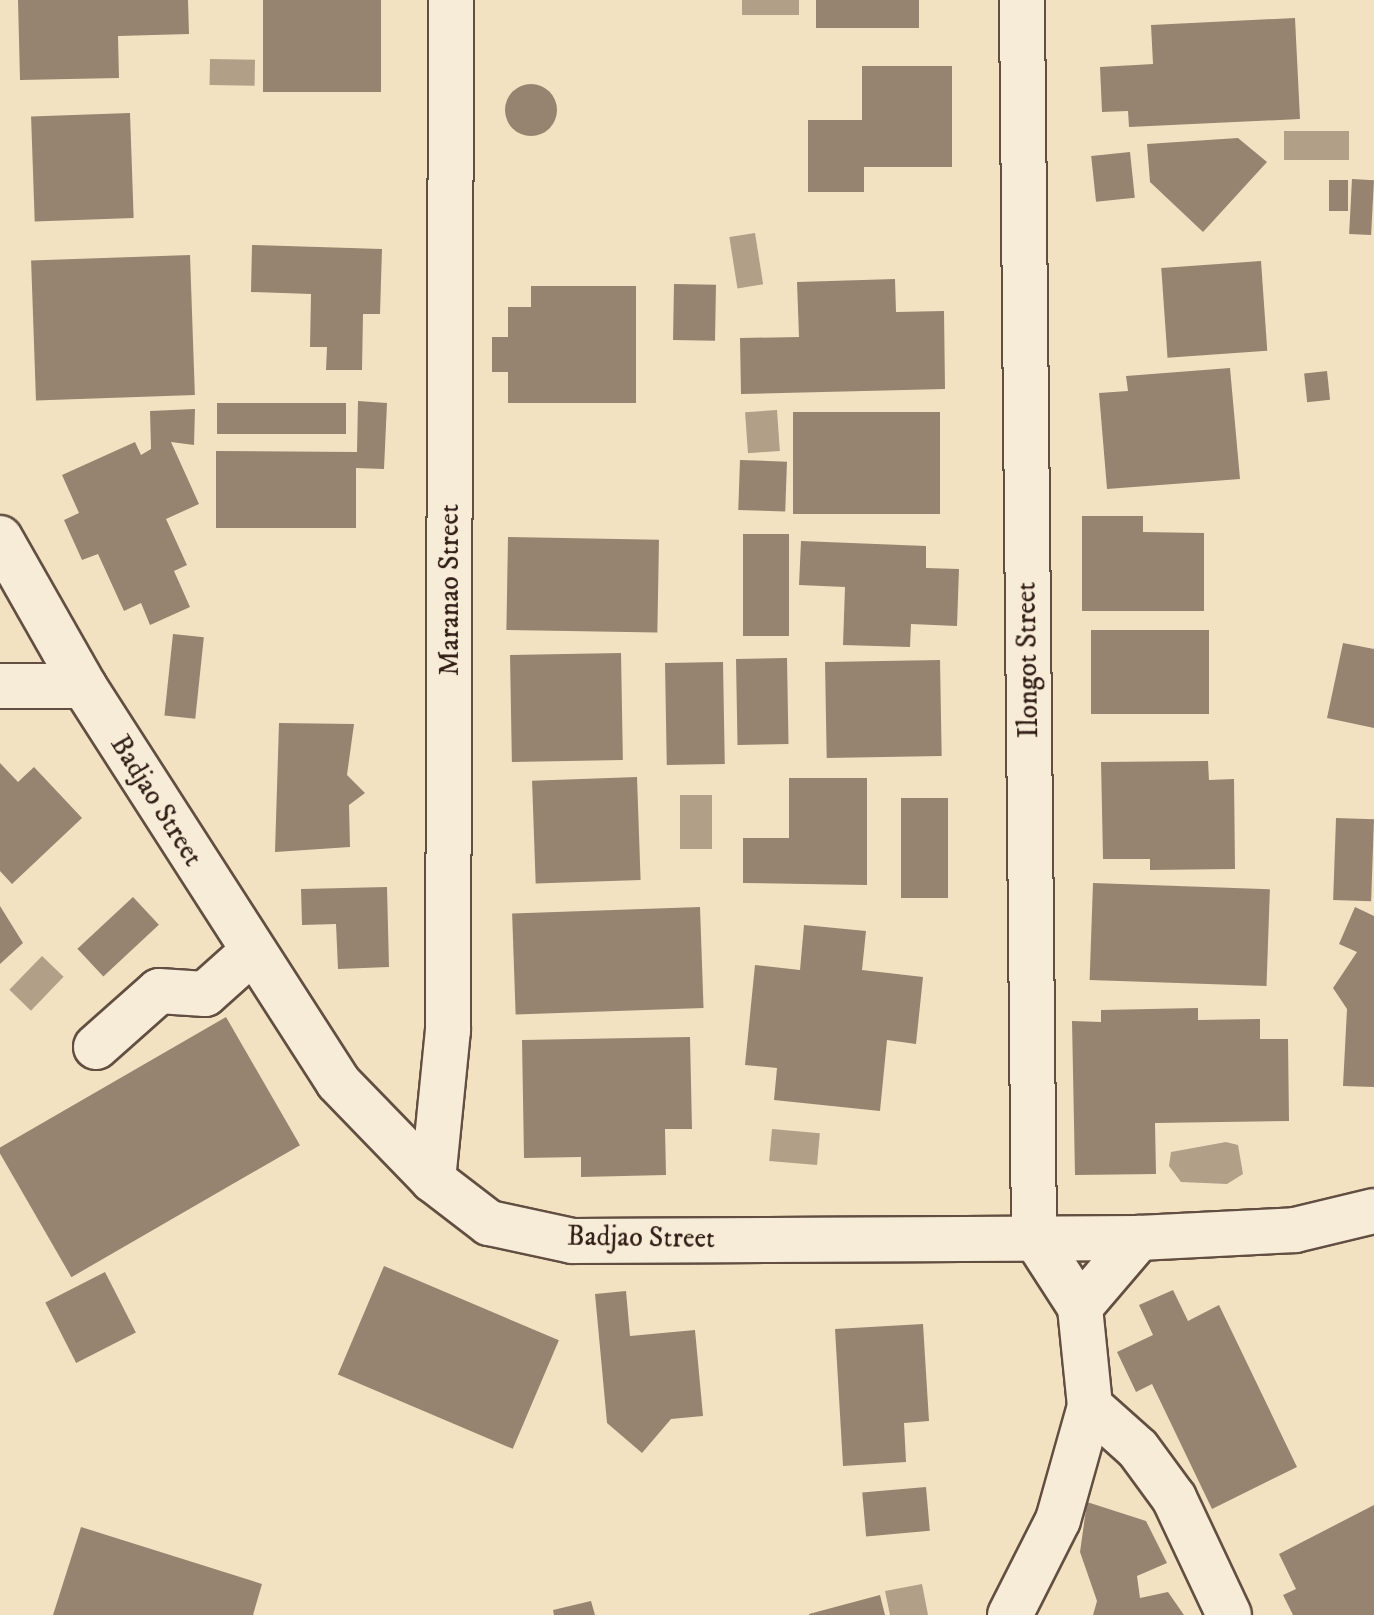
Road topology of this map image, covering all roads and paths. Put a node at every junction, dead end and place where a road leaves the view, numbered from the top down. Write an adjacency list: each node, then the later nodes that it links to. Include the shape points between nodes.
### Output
1 (451, 0): 8 (street, Maranao Street, via 448,1031)
2 (1022, 0): 10 (street, Ilongot Street)
3 (0, 538): 5 (street, Badjao Street)
4 (0, 686): 5 (street)
5 (84, 686): 6 (street, Badjao Street)
6 (252, 952): 7 (street, via 205,994 159,991); 8 (street, Badjao Street, via 338,1082)
7 (96, 1047)
8 (433, 1180): 10 (street, Badjao Street, via 489,1223 572,1241)
9 (1374, 1211): 11 (street, Badjao Street, via 1295,1230)
10 (1034, 1236): 11 (street, Badjao Street); 12 (street)
11 (1139, 1238): 12 (street)
12 (1080, 1307): 13 (street)
13 (1090, 1406): 14 (street, via 1058,1520); 15 (street, via 1138,1449 1174,1498)
14 (1010, 1615)
15 (1229, 1615)

